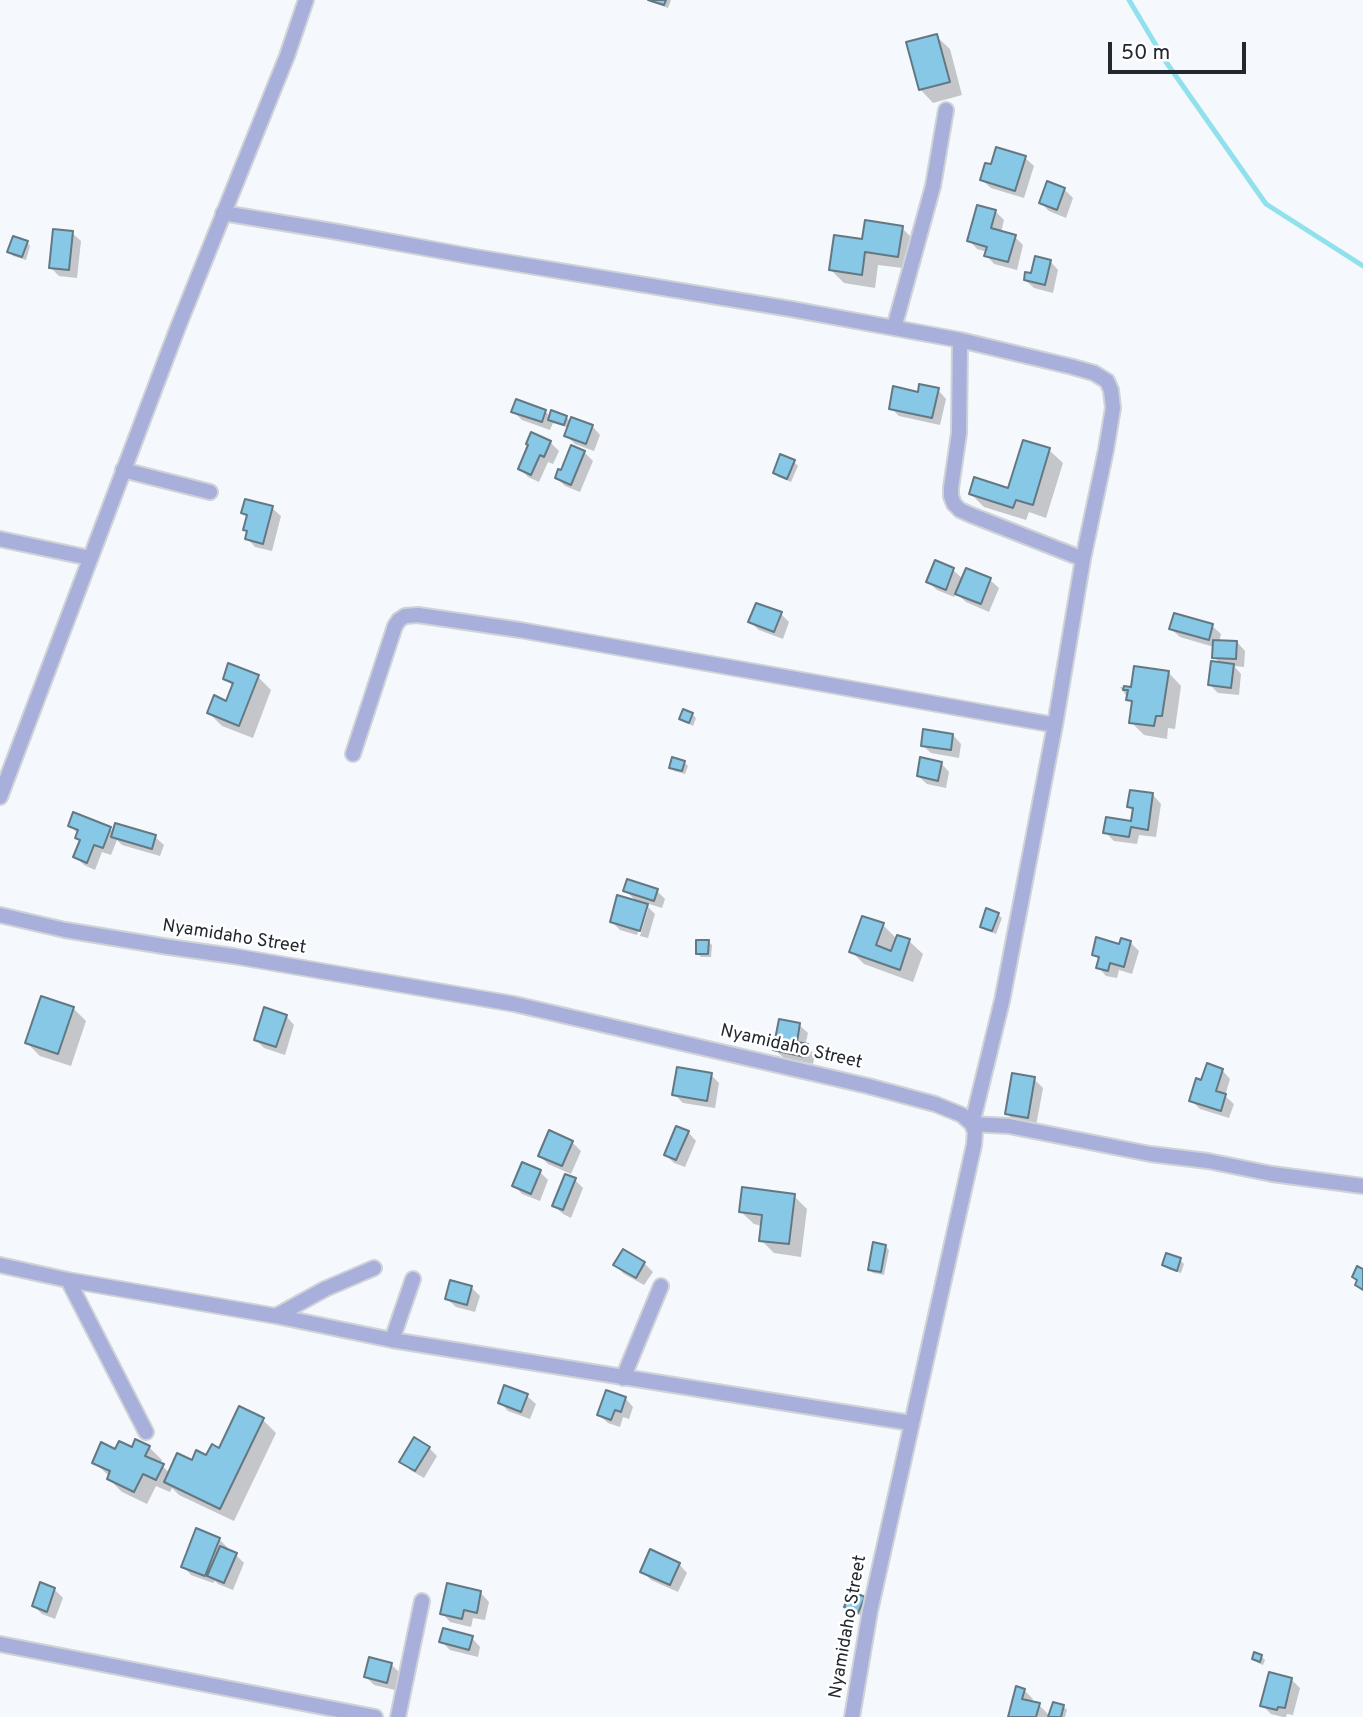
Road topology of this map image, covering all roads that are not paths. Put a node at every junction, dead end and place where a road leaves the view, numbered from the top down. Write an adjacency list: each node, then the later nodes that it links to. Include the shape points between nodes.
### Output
1 (306, 0): 3 (street)
2 (946, 110): 4 (street, via 933,186)
3 (223, 213): 4 (street); 6 (street)
4 (894, 328): 5 (street)
5 (960, 340): 10 (street, via 959,433 951,488 954,504); 10 (street, via 1073,367 1107,381 1113,408)
6 (123, 470): 7 (street); 9 (street)
7 (210, 492)
8 (0, 539): 9 (street)
9 (90, 558): 13 (street)
10 (1083, 559): 11 (street)
11 (1055, 725): 12 (street, via 418,615 405,616 395,626); 15 (street, via 1002,1001)
12 (353, 754)
13 (0, 797)
14 (0, 915): 15 (street, Nyamidaho Street, via 65,930 514,1004 868,1086 942,1107)
15 (972, 1124): 16 (street, via 1022,1128 1150,1154); 25 (street, Nyamidaho Street, via 974,1145)
16 (1363, 1186)
17 (0, 1265): 20 (street)
18 (374, 1268): 22 (street)
19 (413, 1279): 23 (street)
20 (68, 1280): 22 (street); 26 (street)
21 (662, 1286): 24 (street)
22 (276, 1316): 23 (street)
23 (392, 1340): 24 (street)
24 (623, 1378): 25 (street)
25 (911, 1423): 31 (street, Nyamidaho Street)
26 (146, 1432)
27 (422, 1601): 30 (street)
28 (0, 1644): 29 (street)
29 (375, 1717)
30 (398, 1717)
31 (852, 1717)

